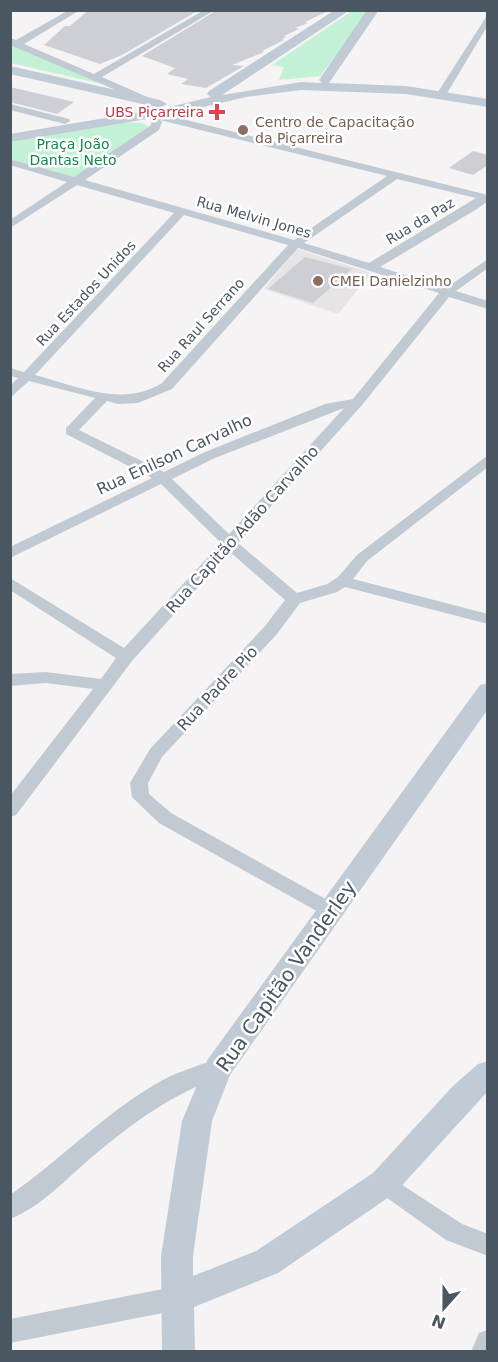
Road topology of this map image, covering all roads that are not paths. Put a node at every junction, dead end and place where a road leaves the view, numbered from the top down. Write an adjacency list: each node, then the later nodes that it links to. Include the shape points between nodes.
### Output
1 (76, 10): 6 (street)
2 (211, 10): 8 (street)
3 (373, 10): 10 (street)
4 (336, 12): 11 (street)
5 (488, 17): 12 (street)
6 (13, 42): 8 (street)
7 (10, 70): 16 (street)
8 (95, 77): 16 (street)
9 (10, 78): 17 (street)
10 (326, 80): 11 (street); 12 (street, via 393,82)
11 (244, 86): 12 (street, via 353,86); 16 (street); 16 (street)
12 (442, 92): 13 (street); 14 (street)
13 (488, 95)
14 (488, 103)
15 (10, 107): 18 (street)
16 (154, 107): 17 (street); 20 (street); 22 (street); 23 (street, via 155,128)
17 (130, 109): 18 (street)
18 (65, 121): 19 (street)
19 (10, 131)
20 (10, 138)
21 (10, 162): 23 (street, Rua Melvin Jones)
22 (393, 177): 24 (street); 27 (street, Rua Raul Serrano)
23 (78, 182): 25 (street, Rua Melvin Jones); 26 (street)
24 (486, 198): 29 (street, Rua da Paz)
25 (182, 211): 27 (street, Rua Melvin Jones); 33 (street, Rua Estados Unidos)
26 (10, 225)
27 (295, 244): 29 (street, Rua Melvin Jones); 35 (street, Rua Raul Serrano, via 167,386 135,400)
28 (488, 262): 30 (street, Rua Capitão Adão Carvalho)
29 (370, 268): 30 (street, Rua Melvin Jones)
30 (446, 293): 31 (street, Rua Melvin Jones); 36 (street, Rua Capitão Adão Carvalho)
31 (488, 305)
32 (10, 372): 33 (street, Rua Raul Serrano)
33 (28, 376): 34 (street, Rua Estados Unidos); 35 (street, Rua Raul Serrano)
34 (10, 394)
35 (103, 397): 38 (street, via 70,431)
36 (357, 402): 38 (street, Rua Enilson Carvalho, via 306,416); 39 (street, Rua Capitão Adão Carvalho)
37 (488, 459): 41 (street, via 362,558)
38 (162, 477): 39 (street); 40 (street, Rua Enilson Carvalho)
39 (228, 542): 43 (street); 45 (street, Rua Capitão Adão Carvalho)
40 (10, 553)
41 (343, 581): 43 (street); 44 (street)
42 (10, 583): 45 (street)
43 (294, 599): 50 (street, Rua Padre Pio, via 271,630 156,753 139,783 141,797 165,818)
44 (488, 619)
45 (126, 657): 47 (street, Rua Capitão Adão Carvalho)
46 (10, 680): 47 (street, via 52,677)
47 (104, 685): 49 (street, Rua Capitão Adão Carvalho)
48 (488, 691): 50 (street, Rua Capitão Vanderley)
49 (10, 810)
50 (330, 911): 51 (street, Rua Capitão Vanderley)
51 (218, 1068): 54 (street, via 163,1090); 56 (street, Rua Capitão Vanderley, via 197,1121 177,1256)
52 (488, 1073): 53 (street)
53 (384, 1183): 55 (street, via 454,1232); 56 (street, via 267,1262)
54 (10, 1208)
55 (488, 1245)
56 (178, 1298): 57 (street); 59 (street, Rua Capitão Vanderley)
57 (10, 1331)
58 (488, 1342): 60 (street)
59 (179, 1352)
60 (483, 1352)

